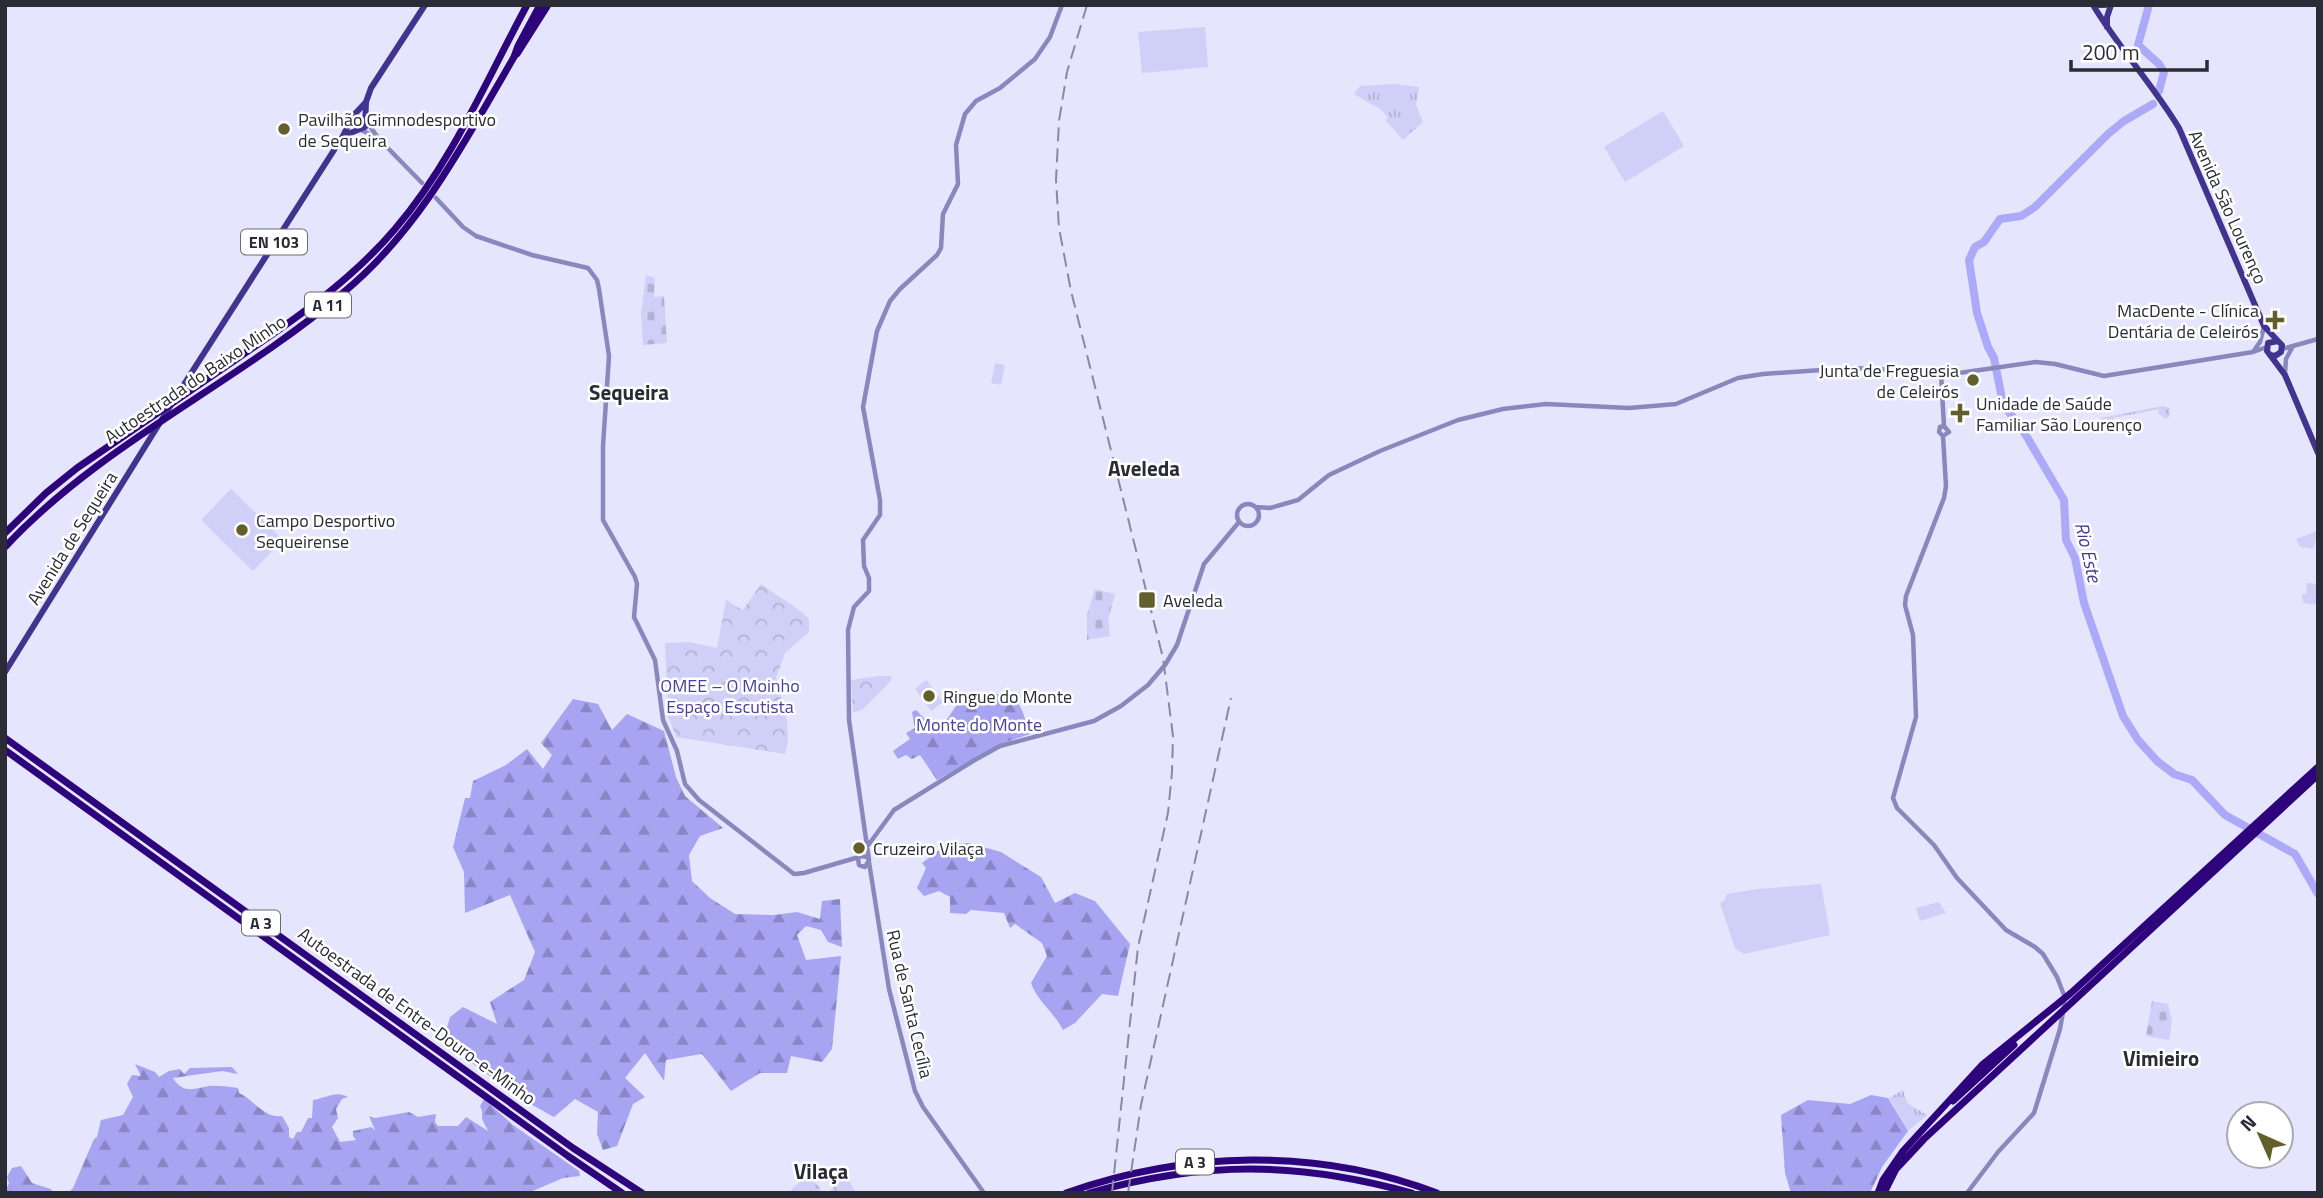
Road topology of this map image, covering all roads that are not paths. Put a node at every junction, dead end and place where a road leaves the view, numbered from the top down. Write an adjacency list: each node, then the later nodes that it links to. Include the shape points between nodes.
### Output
1 (425, 5): 14 (main road, EN 103)
2 (521, 5): 12 (highway, Autoestrada do Baixo Minho / A 11, via 503,40)
3 (527, 5): 12 (highway, Autoestrada do Baixo Minho / A 11)
4 (533, 5): 12 (highway, Autoestrada do Baixo Minho / A 11)
5 (540, 5): 13 (highway, Autoestrada do Baixo Minho / A 11)
6 (548, 5): 13 (highway, Autoestrada do Baixo Minho / A 11)
7 (1062, 5): 45 (street, Rua de Santa Cecília, via 1050,37 1035,59 965,114 956,145 958,184 943,214 937,255 900,289 877,331 863,407 880,515 863,540 869,591 854,607 849,621 849,720)
8 (2095, 5): 9 (main road); 11 (main road, Avenida São Lourenço)
9 (2105, 5)
10 (2111, 5): 11 (main road)
11 (2108, 29): 23 (main road, Avenida São Lourenço, via 2161,101 2191,153)
12 (503, 50): 37 (highway, Autoestrada do Baixo Minho / A 11, via 433,176 387,237 337,286 77,468)
13 (514, 57): 38 (highway, Autoestrada do Baixo Minho / A 11, via 441,181 378,261 308,321 57,496)
14 (366, 102): 15 (main road, EN 103); 16 (main road, EN 103)
15 (357, 114): 16 (main road); 17 (main road, EN 103)
16 (366, 119): 18 (main road, EN 103); 20 (street)
17 (350, 124): 18 (main road); 19 (main road, EN 103)
18 (359, 130): 19 (main road); 20 (street)
19 (343, 136): 39 (main road, Avenida de Sequeira / EN 103)
20 (379, 139): 21 (street)
21 (422, 183)
22 (436, 198): 49 (street, via 476,236 593,273 600,289 609,356 603,520 635,577 634,617 655,660 663,720 685,784 794,874)
23 (2264, 326): 25 (main road); 27 (main road); 29 (street)
24 (2318, 339): 26 (street)
25 (2278, 341): 26 (street); 27 (main road, via 2272,340); 28 (main road)
26 (2294, 345): 28 (street); 31 (street, via 2286,359)
27 (2268, 350): 28 (main road, via 2277,355); 29 (street); 31 (main road)
28 (2282, 350): 31 (main road)
29 (2253, 352): 30 (street, via 2104,376 2036,362)
30 (1941, 373): 34 (street, via 1851,368 1763,374 1676,404 1629,408 1546,404 1473,415 1366,457 1329,475 1298,500); 62 (street, via 1945,426 1939,430 1946,486 1906,596 1913,635 1916,717 1893,791 1894,803 2006,930 2043,954 2062,988 2064,1007 2034,1113)
31 (2285, 375): 32 (main road)
32 (2318, 453)
33 (1256, 507): 34 (street); 35 (street); 36 (street, via 1241,507 1237,513)
34 (1270, 508): 35 (street)
35 (1259, 518): 36 (street, via 1253,526)
36 (1240, 523): 45 (street, via 1204,564 1177,645 1148,685 1094,721 992,750 894,810)
37 (5, 533)
38 (5, 547)
39 (5, 672)
40 (5, 738): 55 (highway, Autoestrada de Entre-Douro-e-Minho / A 3)
41 (5, 750): 54 (highway, Autoestrada de Entre-Douro-e-Minho / A 3)
42 (2318, 767): 44 (highway)
43 (2318, 775): 44 (highway)
44 (2306, 782): 46 (highway)
45 (867, 844): 47 (street); 48 (street, Rua de Santa Cecília)
46 (2232, 850): 60 (highway, via 1982,1065 1891,1167); 61 (highway, via 1952,1113 1896,1169)
47 (860, 857): 48 (street); 49 (street); 50 (street)
48 (869, 861): 50 (street); 51 (street, Rua de Santa Cecília)
49 (838, 863): 50 (street)
50 (860, 866): 51 (street, Rua de Santa Cecília)
51 (872, 885): 56 (street, Rua de Santa Cecília, via 889,989 915,1091)
52 (1306, 1167): 53 (highway, A 3, via 1186,1171); 58 (highway, A 3); 59 (highway, A 3, via 1391,1178)
53 (1087, 1189): 57 (highway, A 3)
54 (622, 1193)
55 (642, 1193)
56 (984, 1193)
57 (1066, 1193)
58 (1412, 1193)
59 (1437, 1193)
60 (1878, 1193)
61 (1884, 1193)
62 (1967, 1193)

